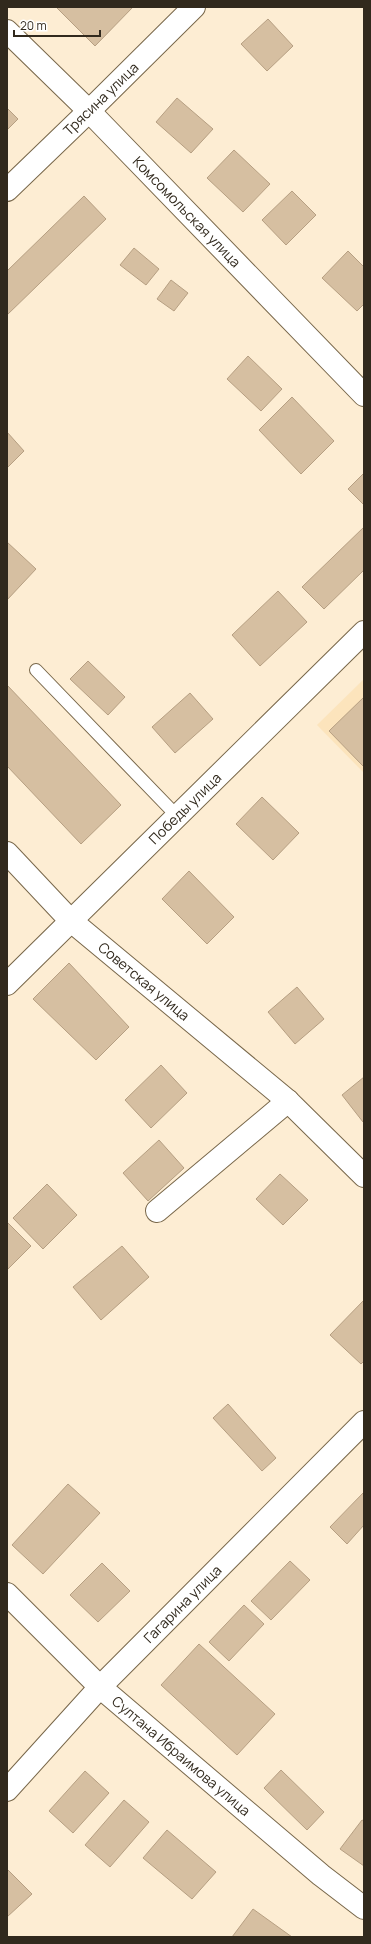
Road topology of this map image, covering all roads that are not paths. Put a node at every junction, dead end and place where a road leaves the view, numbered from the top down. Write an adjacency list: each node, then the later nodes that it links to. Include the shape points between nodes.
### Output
1 (194, 7): 3 (main road, Трясина улица)
2 (7, 31): 3 (main road, Комсомольская улица)
3 (89, 111): 4 (main road, Трясина улица); 5 (main road, Комсомольская улица)
4 (7, 190)
5 (364, 395)
6 (364, 632): 8 (main road, Победы улица)
7 (36, 670): 8 (lane)
8 (177, 816): 10 (main road, Победы улица)
9 (7, 853): 10 (main road, Советская улица)
10 (70, 920): 11 (main road, Победы улица); 12 (main road, Советская улица)
11 (7, 984)
12 (288, 1102): 13 (main road, Советская улица); 14 (main road)
13 (364, 1176)
14 (157, 1212)
15 (364, 1422): 17 (main road, Гагарина улица)
16 (7, 1594): 17 (main road, Султана Ибраимова улица)
17 (100, 1687): 18 (main road, Гагарина улица); 19 (main road, Султана Ибраимова улица, via 321,1875)
18 (7, 1790)
19 (364, 1908)

